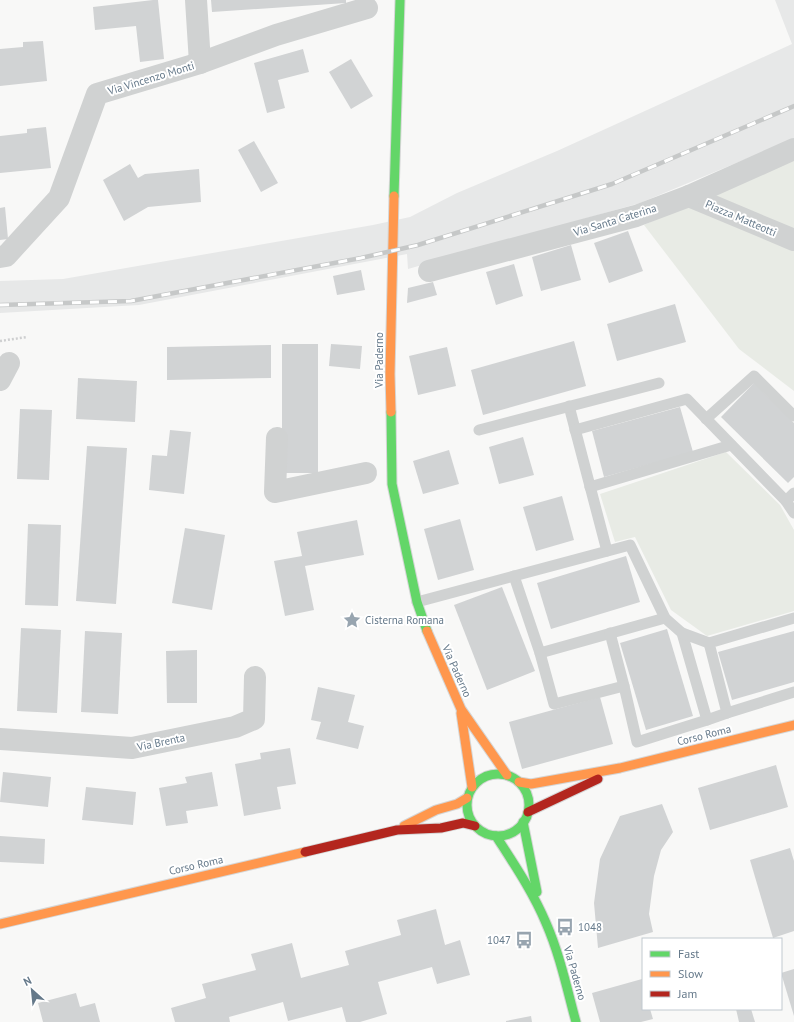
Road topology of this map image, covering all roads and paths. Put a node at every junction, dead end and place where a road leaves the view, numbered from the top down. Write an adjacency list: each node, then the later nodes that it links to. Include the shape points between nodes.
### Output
1 (196, 0): 4 (street)
2 (400, 0): 26 (street, Via Paderno, via 390,374 392,484)
3 (367, 8): 4 (street, Via Vincenzo Monti, via 276,35)
4 (200, 63): 8 (street, Via Vincenzo Monti, via 97,94 59,198 6,256)
5 (794, 149): 6 (street, Via Santa Caterina)
6 (689, 196): 7 (street, Piazza Matteotti); 9 (street, Via Santa Caterina, via 636,216)
7 (794, 240)
8 (0, 257)
9 (429, 271)
10 (27, 337): 11 (path)
11 (0, 341)
12 (659, 383): 13 (lane)
13 (569, 406): 16 (lane); 17 (lane)
14 (794, 416): 15 (lane, via 754,376)
15 (706, 419): 17 (lane, via 687,399); 19 (lane)
16 (479, 430)
17 (575, 430): 21 (lane)
18 (277, 438): 20 (street, via 275,492)
19 (731, 445): 21 (lane); 22 (lane)
20 (366, 473)
21 (590, 487): 24 (lane)
22 (790, 497): 23 (lane)
23 (794, 513)
24 (607, 551): 25 (lane); 27 (lane, via 630,545)
25 (514, 576): 26 (lane); 32 (lane)
26 (417, 602): 36 (street, Via Paderno, via 429,638)
27 (665, 618): 29 (lane); 30 (lane)
28 (794, 618): 31 (lane)
29 (610, 633): 32 (lane); 34 (lane)
30 (682, 633): 31 (lane); 38 (lane)
31 (709, 643): 37 (lane)
32 (540, 653): 34 (lane, via 554,704)
33 (255, 676): 40 (street, Via Brenta, via 254,719 235,727 132,748)
34 (624, 686): 38 (lane, via 637,742)
35 (794, 692): 37 (lane)
36 (461, 709): 42 (street, Via Paderno); 44 (street, Via Paderno)
37 (728, 713): 38 (lane)
38 (707, 720)
39 (794, 725): 41 (street, Corso Roma)
40 (0, 739)
41 (620, 768): 43 (street, Corso Roma, via 531,784); 46 (street, Corso Roma)
42 (507, 775): 43 (street, Corso Roma); 44 (street, via 491,774)
43 (519, 782): 46 (street, via 528,796)
44 (472, 787): 45 (street)
45 (467, 798): 48 (street, via 466,808); 49 (street, Corso Roma)
46 (528, 812): 47 (street)
47 (523, 822): 50 (street, via 516,830); 51 (street, Via Paderno)
48 (475, 826): 49 (street, Corso Roma, via 463,823 441,828); 50 (street, Corso Roma)
49 (397, 830): 52 (street, Corso Roma)
50 (496, 836): 51 (street, Via Paderno)
51 (540, 909): 53 (street, Via Paderno, via 560,959)
52 (0, 924)
53 (576, 1022)

